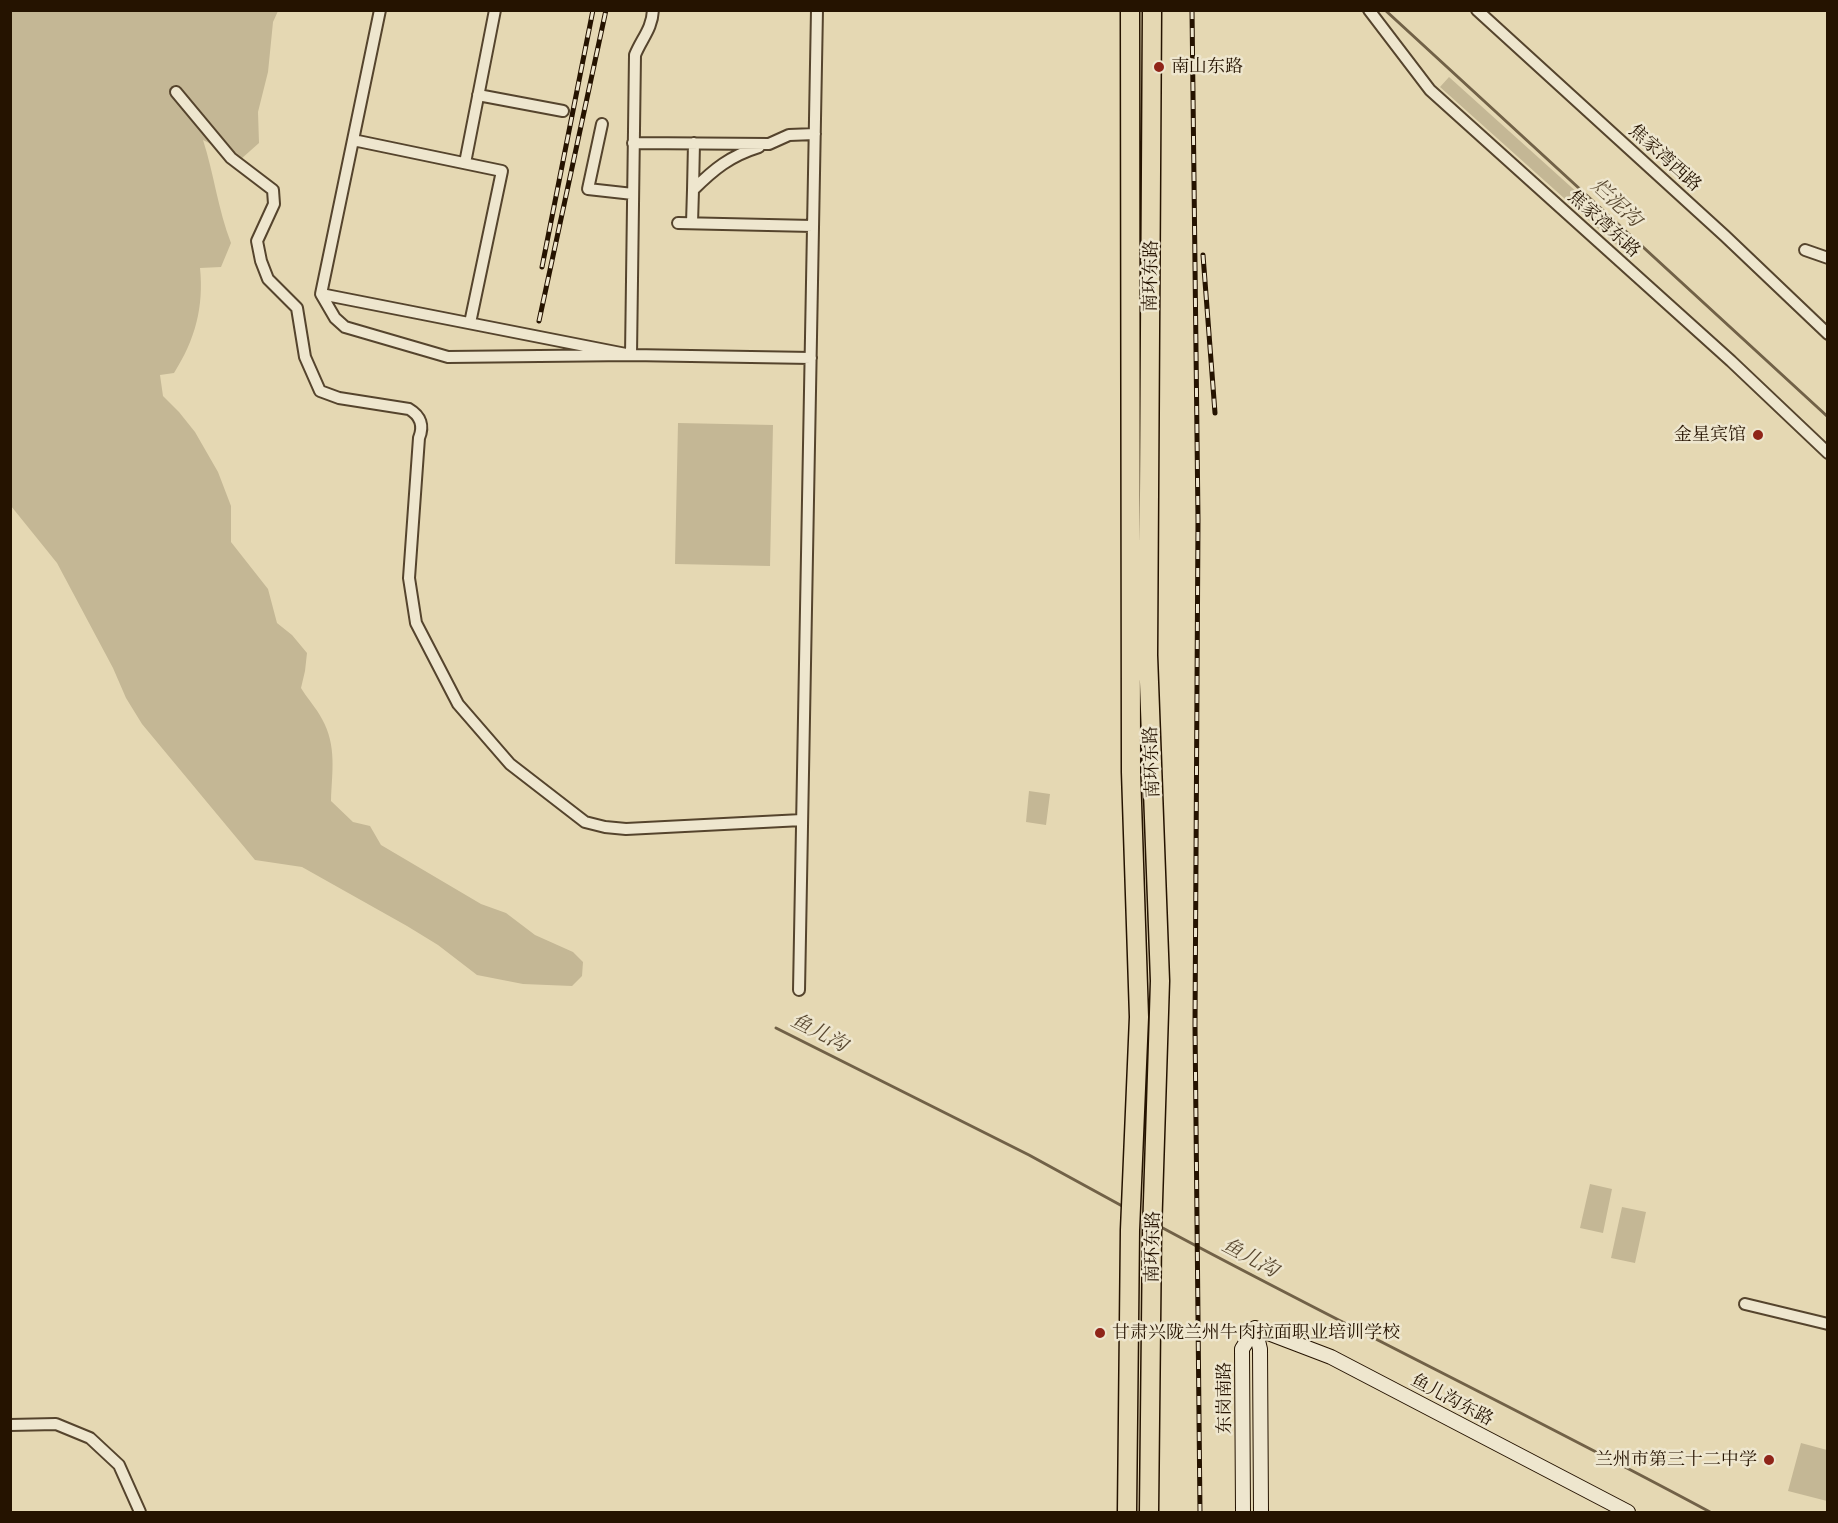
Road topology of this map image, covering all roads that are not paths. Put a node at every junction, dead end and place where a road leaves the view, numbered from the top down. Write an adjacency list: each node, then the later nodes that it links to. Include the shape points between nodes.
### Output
1 (380, 10): 14 (street)
2 (495, 10): 10 (street)
3 (653, 10): 15 (street, via 651,26 635,55)
4 (817, 10): 13 (street)
5 (1130, 10): 33 (highway, 南环东路, via 1131,772)
6 (1152, 10): 34 (highway, 南环东路, via 1148,655)
7 (1369, 10): 31 (street, 焦家湾东路, via 1430,90 1731,361)
8 (1477, 10): 28 (street, 焦家湾西路)
9 (176, 93): 32 (street, via 231,158 273,190 274,204 256,241 268,279 297,308 305,357 320,391 409,410 421,421 409,578 416,623 458,705 510,764 585,822 626,829)
10 (478, 95): 11 (street); 18 (street)
11 (563, 111)
12 (602, 124): 20 (street, via 588,189)
13 (815, 134): 17 (street, via 789,135); 23 (street)
14 (353, 140): 18 (street); 26 (street)
15 (633, 143): 16 (street); 20 (street)
16 (694, 143): 17 (street); 19 (street)
17 (769, 144): 19 (street, via 740,153)
18 (465, 163): 27 (street, via 502,171)
19 (693, 190): 22 (street)
20 (633, 194): 29 (street)
21 (678, 223): 22 (street)
22 (692, 223): 23 (street)
23 (813, 226): 30 (street)
24 (1805, 250): 25 (street)
25 (1827, 258)
26 (321, 294): 27 (street); 29 (street, via 334,318 345,327 448,357)
27 (470, 323): 29 (street)
28 (1827, 334)
29 (631, 355): 30 (street)
30 (811, 358): 32 (street)
31 (1827, 453)
32 (802, 820): 35 (street)
33 (1138, 981): 34 (highway); 41 (highway, 南环东路)
34 (1160, 981): 42 (highway, 南环东路)
35 (799, 990)
36 (1745, 1304): 37 (street)
37 (1827, 1324)
38 (1255, 1328): 43 (street, 东岗南路, via 1242,1349); 44 (street, 东岗南路, via 1260,1349); 45 (street, 鱼儿沟东路, via 1331,1357)
39 (10, 1425): 40 (street, via 56,1424 90,1437 119,1465)
40 (141, 1512)
41 (1127, 1512)
42 (1149, 1512)
43 (1243, 1512)
44 (1261, 1512)
45 (1628, 1512)

